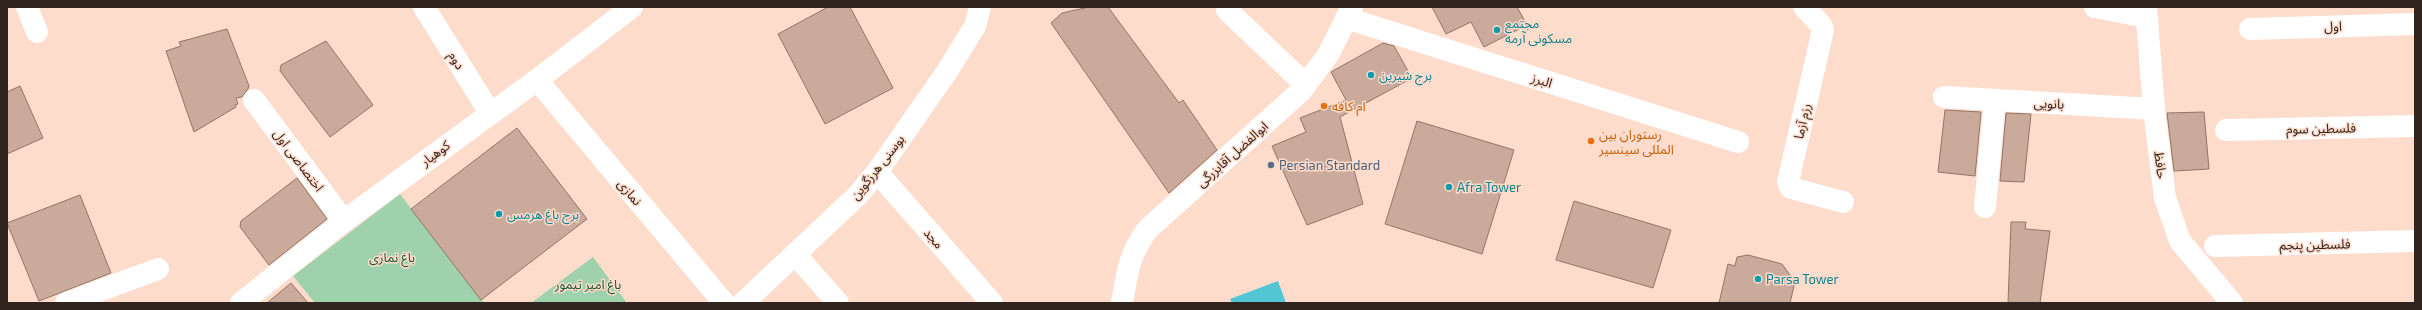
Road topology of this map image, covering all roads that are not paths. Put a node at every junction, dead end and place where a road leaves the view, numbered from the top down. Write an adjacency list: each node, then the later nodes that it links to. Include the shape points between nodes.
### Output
1 (27, 7): 12 (street)
2 (424, 7): 19 (street, دوم)
3 (632, 7): 13 (street, کوهیار)
4 (980, 7): 23 (street, بوسنی هرزگوین, via 975,26 948,70)
5 (1804, 7): 24 (street, رزم آزما, via 1823,30 1788,182 1791,188)
6 (2095, 7): 9 (street)
7 (1227, 10): 14 (street)
8 (1349, 12): 14 (street, ابوالفضل آقابزرگی, via 1328,55); 22 (street, البرز)
9 (2146, 12): 18 (street, حافظ)
10 (2415, 24): 11 (street, اول)
11 (2250, 29)
12 (37, 32)
13 (537, 80): 19 (street, کوهیار); 33 (street, نمازی)
14 (1306, 85): 37 (street, ابوالفضل آقابزرگی, via 1148,229 1131,256)
15 (1944, 97): 17 (street, بانویی)
16 (254, 100): 26 (street, اختصاصی اول)
17 (1995, 100): 18 (street, بانویی); 25 (street)
18 (2154, 109): 38 (street, حافظ, via 2165,198 2180,241)
19 (490, 113): 26 (street, کوهیار)
20 (2415, 126): 21 (street, فلسطین سوم)
21 (2226, 130)
22 (1738, 142)
23 (877, 172): 29 (street, بوسنی هرزگوین, via 858,195); 36 (street, مجد)
24 (1843, 202)
25 (1985, 207)
26 (344, 221): 32 (street, کوهیار)
27 (2415, 241): 28 (street, فلسطین پنجم)
28 (2215, 246)
29 (796, 254): 34 (street, بوسنی هرزگوین); 35 (street)
30 (158, 269): 31 (street)
31 (66, 303)
32 (241, 303)
33 (724, 303)
34 (743, 303)
35 (838, 303)
36 (992, 303)
37 (1122, 303)
38 (2232, 303)

